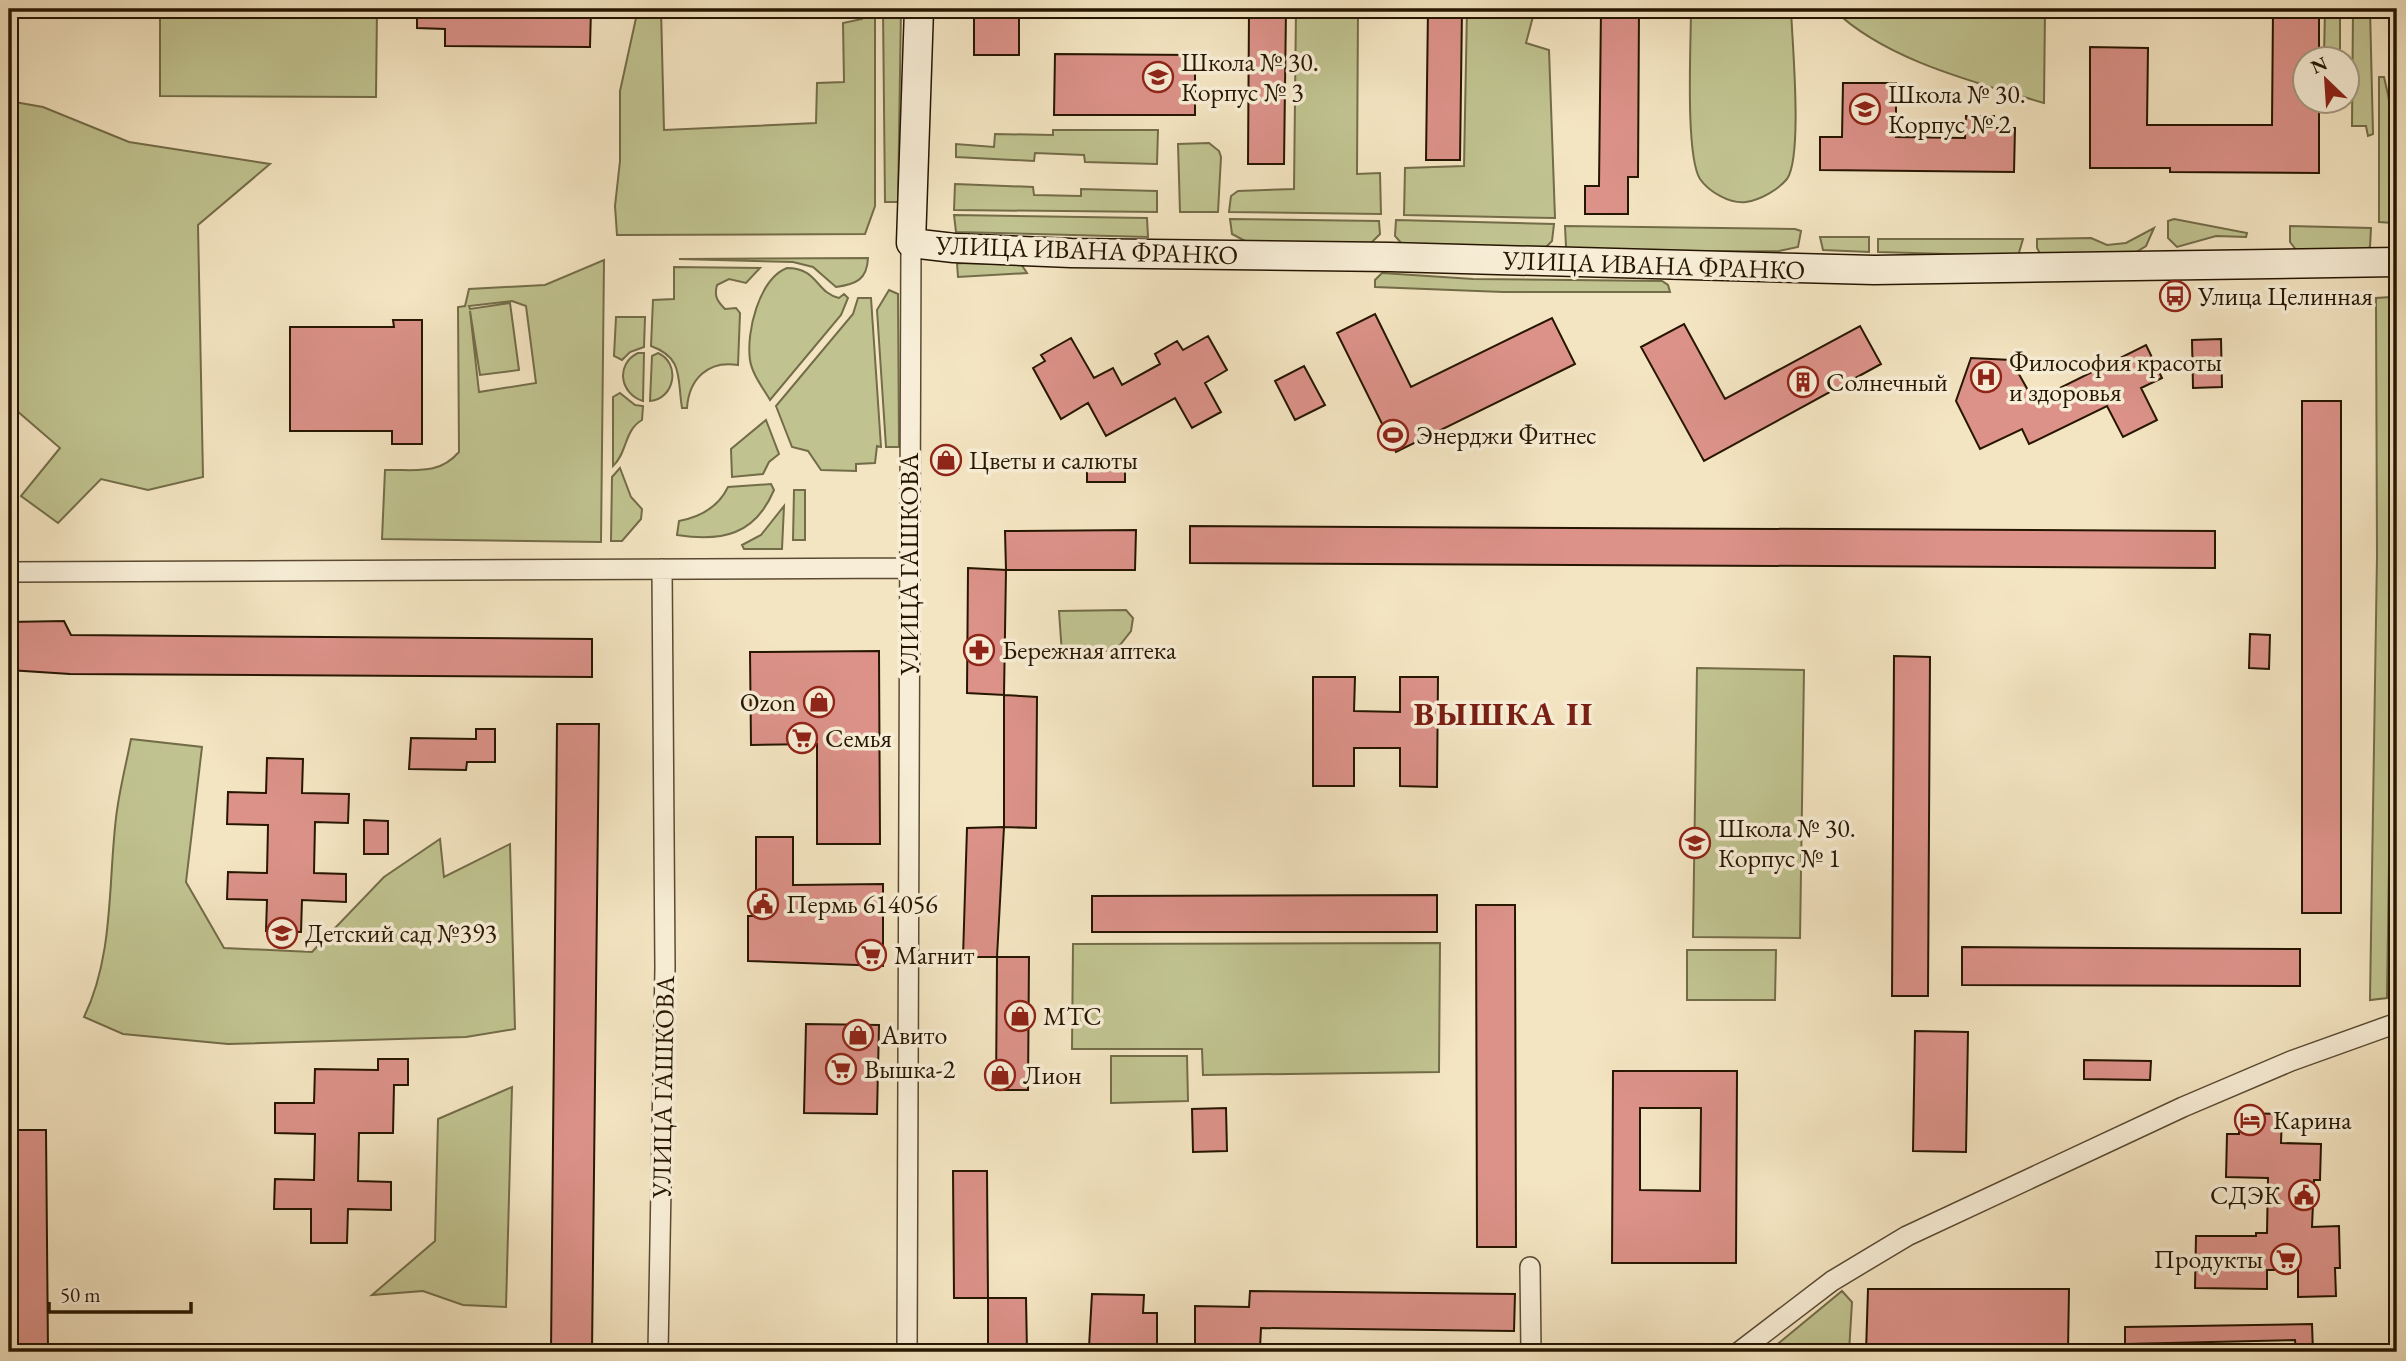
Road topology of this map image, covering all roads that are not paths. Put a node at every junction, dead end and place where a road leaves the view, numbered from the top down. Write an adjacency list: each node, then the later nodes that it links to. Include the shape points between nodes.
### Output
1 (919, 9): 2 (street, УЛИЦА ГАШКОВА)
2 (911, 243): 3 (street, УЛИЦА ИВАНА ФРАНКО, via 1071,253 1874,270); 4 (street, УЛИЦА ГАШКОВА)
3 (2397, 261)
4 (909, 568): 5 (street); 10 (street, УЛИЦА ГАШКОВА)
5 (662, 569): 6 (street); 9 (street, УЛИЦА ГАШКОВА, via 665,968)
6 (9, 572)
7 (2397, 1023): 12 (street, via 2195,1102 1907,1236 1832,1280)
8 (1530, 1267): 11 (street)
9 (658, 1352)
10 (907, 1352)
11 (1531, 1352)
12 (1739, 1352)

